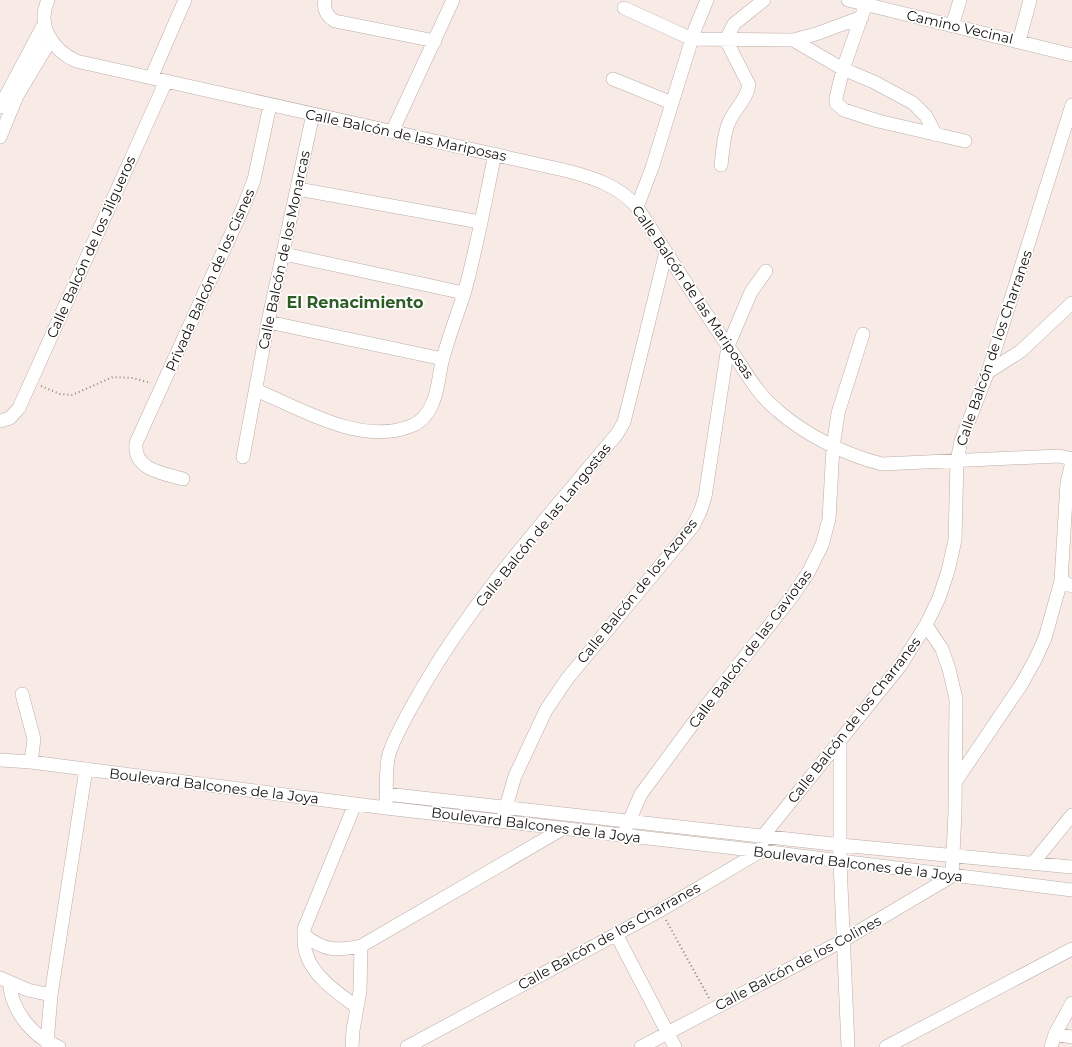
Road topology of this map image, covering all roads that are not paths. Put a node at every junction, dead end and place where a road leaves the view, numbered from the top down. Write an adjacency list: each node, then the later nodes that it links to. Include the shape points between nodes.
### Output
1 (48, 0): 14 (street)
2 (185, 0): 24 (street)
3 (325, 0): 20 (street, via 326,13 336,21)
4 (453, 0): 20 (street)
5 (707, 0): 16 (street)
6 (764, 0): 17 (street, via 734,24)
7 (848, 0): 10 (street, Camino Vecinal)
8 (960, 0): 15 (street)
9 (1030, 0): 21 (street)
10 (866, 4): 11 (street, Camino Vecinal); 13 (street)
11 (890, 5): 15 (street, Camino Vecinal)
12 (624, 8): 16 (street)
13 (862, 17): 18 (street); 23 (street)
14 (44, 24): 19 (street); 30 (street)
15 (952, 26): 21 (street, Camino Vecinal)
16 (692, 39): 17 (street); 27 (street)
17 (726, 40): 18 (street); 38 (street, via 748,85 746,97 736,108 726,130)
18 (793, 40): 23 (street)
19 (50, 41): 24 (street, Calle Balcón de las Mariposas, via 65,56 76,61); 30 (street, via 17,96)
20 (435, 41): 33 (street)
21 (1019, 41): 22 (street, Camino Vecinal)
22 (1072, 55)
23 (843, 69): 34 (street, via 913,103 926,116); 34 (street, via 836,103 844,110)
24 (151, 78): 26 (street, Calle Balcón de las Mariposas)
25 (613, 79): 27 (street)
26 (166, 81): 28 (street, Calle Balcón de las Mariposas); 53 (street, Calle Balcón de los Jilgueros, via 31,382 15,413 10,418)
27 (672, 103): 40 (street)
28 (270, 105): 31 (street, Calle Balcón de las Mariposas); 59 (street, Privada Balcón de los Cisnes, via 254,180 244,208 138,437 135,450 139,461 150,469)
29 (1072, 105): 32 (street, Calle Balcón de los Charranes)
30 (3, 107): 35 (street)
31 (313, 114): 33 (street, Calle Balcón de las Mariposas); 39 (street, Calle Balcón de los Monarcas)
32 (1069, 128): 51 (street, Calle Balcón de los Charranes)
33 (392, 132): 37 (street, Calle Balcón de las Mariposas)
34 (936, 135): 36 (street)
35 (0, 137)
36 (965, 141)
37 (495, 154): 40 (street, Calle Balcón de las Mariposas, via 581,174 618,190); 41 (street)
38 (721, 165)
39 (298, 189): 41 (street); 43 (street, Calle Balcón de los Monarcas)
40 (637, 207): 42 (street, Calle Balcón de las Mariposas)
41 (480, 222): 45 (street)
42 (666, 252): 49 (street, Calle Balcón de las Mariposas); 68 (street, Calle Balcón de las Langostas, via 624,422 617,434 506,566 440,658 390,753 386,771)
43 (284, 254): 45 (street); 47 (street, Calle Balcón de los Monarcas)
44 (766, 271): 49 (street, Calle Balcón de los Azores, via 751,292)
45 (464, 293): 50 (street)
46 (1072, 303): 51 (street, via 1021,351)
47 (268, 322): 50 (street); 52 (street, Calle Balcón de los Monarcas)
48 (863, 334): 54 (street, Calle Balcón de las Gaviotas, via 838,413)
49 (728, 346): 54 (street, Calle Balcón de las Mariposas, via 772,406); 70 (street, Calle Balcón de los Azores, via 705,497 700,512 693,526 566,679 546,710 515,776)
50 (443, 359): 52 (street, via 438,386 428,412 413,426 389,431 372,432 337,425)
51 (988, 372): 57 (street, Calle Balcón de los Charranes, via 961,441)
52 (256, 390): 55 (street, Calle Balcón de los Monarcas)
53 (0, 421)
54 (833, 447): 57 (street, Calle Balcón de las Mariposas, via 882,464); 73 (street, Calle Balcón de las Gaviotas, via 829,519 822,545 808,573 641,794)
55 (243, 457)
56 (1072, 459): 57 (street, Calle Balcón de las Mariposas, via 1059,456)
57 (957, 461): 61 (street, Calle Balcón de los Charranes, via 955,540 946,578)
58 (1072, 462): 60 (street, via 1068,483)
59 (183, 479)
60 (1066, 583): 67 (street, via 1036,660)
61 (926, 625): 63 (street, Calle Balcón de los Charranes, via 900,666); 67 (street, via 942,649 956,699)
62 (22, 694): 65 (street, via 34,739)
63 (840, 740): 77 (street, Calle Balcón de los Charranes); 78 (street)
64 (0, 760): 65 (street, Boulevard Balcones de la Joya)
65 (31, 762): 66 (street, Boulevard Balcones de la Joya)
66 (86, 769): 69 (street, Boulevard Balcones de la Joya); 92 (street)
67 (956, 781): 80 (street)
68 (386, 794): 70 (street, Boulevard Balcones de la Joya); 71 (street, Calle Balcón de las Langostas)
69 (355, 804): 71 (street, Boulevard Balcones de la Joya); 87 (street, via 309,914)
70 (505, 806): 73 (street, Boulevard Balcones de la Joya); 74 (street, Calle Balcón de los Azores)
71 (386, 808): 74 (street, Boulevard Balcones de la Joya)
72 (1072, 815): 82 (street)
73 (629, 820): 76 (street, Calle Balcón de las Gaviotas); 77 (street, Boulevard Balcones de la Joya)
74 (502, 821): 75 (street, Boulevard Balcones de la Joya)
75 (564, 828): 76 (street, Boulevard Balcones de la Joya); 89 (street)
76 (624, 836): 79 (street, Boulevard Balcones de la Joya)
77 (763, 836): 78 (street, Boulevard Balcones de la Joya); 79 (street)
78 (841, 846): 80 (street, Boulevard Balcones de la Joya); 81 (street)
79 (761, 851): 81 (street, Boulevard Balcones de la Joya); 86 (street, Calle Balcón de los Charranes)
80 (954, 855): 82 (street, Boulevard Balcones de la Joya); 84 (street)
81 (840, 862): 84 (street, Boulevard Balcones de la Joya); 88 (street)
82 (1033, 863): 83 (street, Boulevard Balcones de la Joya)
83 (1072, 867)
84 (952, 876): 85 (street, Boulevard Balcones de la Joya); 88 (street, Calle Balcón de los Colines)
85 (1072, 890)
86 (616, 934): 95 (street); 101 (street, Calle Balcón de los Charranes)
87 (304, 935): 89 (street, via 312,942 332,950); 94 (street, via 306,953 311,965 322,979)
88 (844, 940): 95 (street, Calle Balcón de los Colines); 104 (street)
89 (361, 946): 94 (street)
90 (1072, 949): 105 (street)
91 (5, 980): 92 (street, via 28,990); 98 (street, via 27,1025)
92 (51, 995): 98 (street)
93 (1072, 1003): 97 (street)
94 (357, 1007): 100 (street)
95 (668, 1033): 102 (street, Calle Balcón de los Colines); 103 (street)
96 (1072, 1037): 97 (street)
97 (1053, 1041)
98 (47, 1043): 99 (street)
99 (60, 1047)
100 (352, 1047)
101 (407, 1047)
102 (641, 1047)
103 (675, 1047)
104 (848, 1047)
105 (886, 1047)

